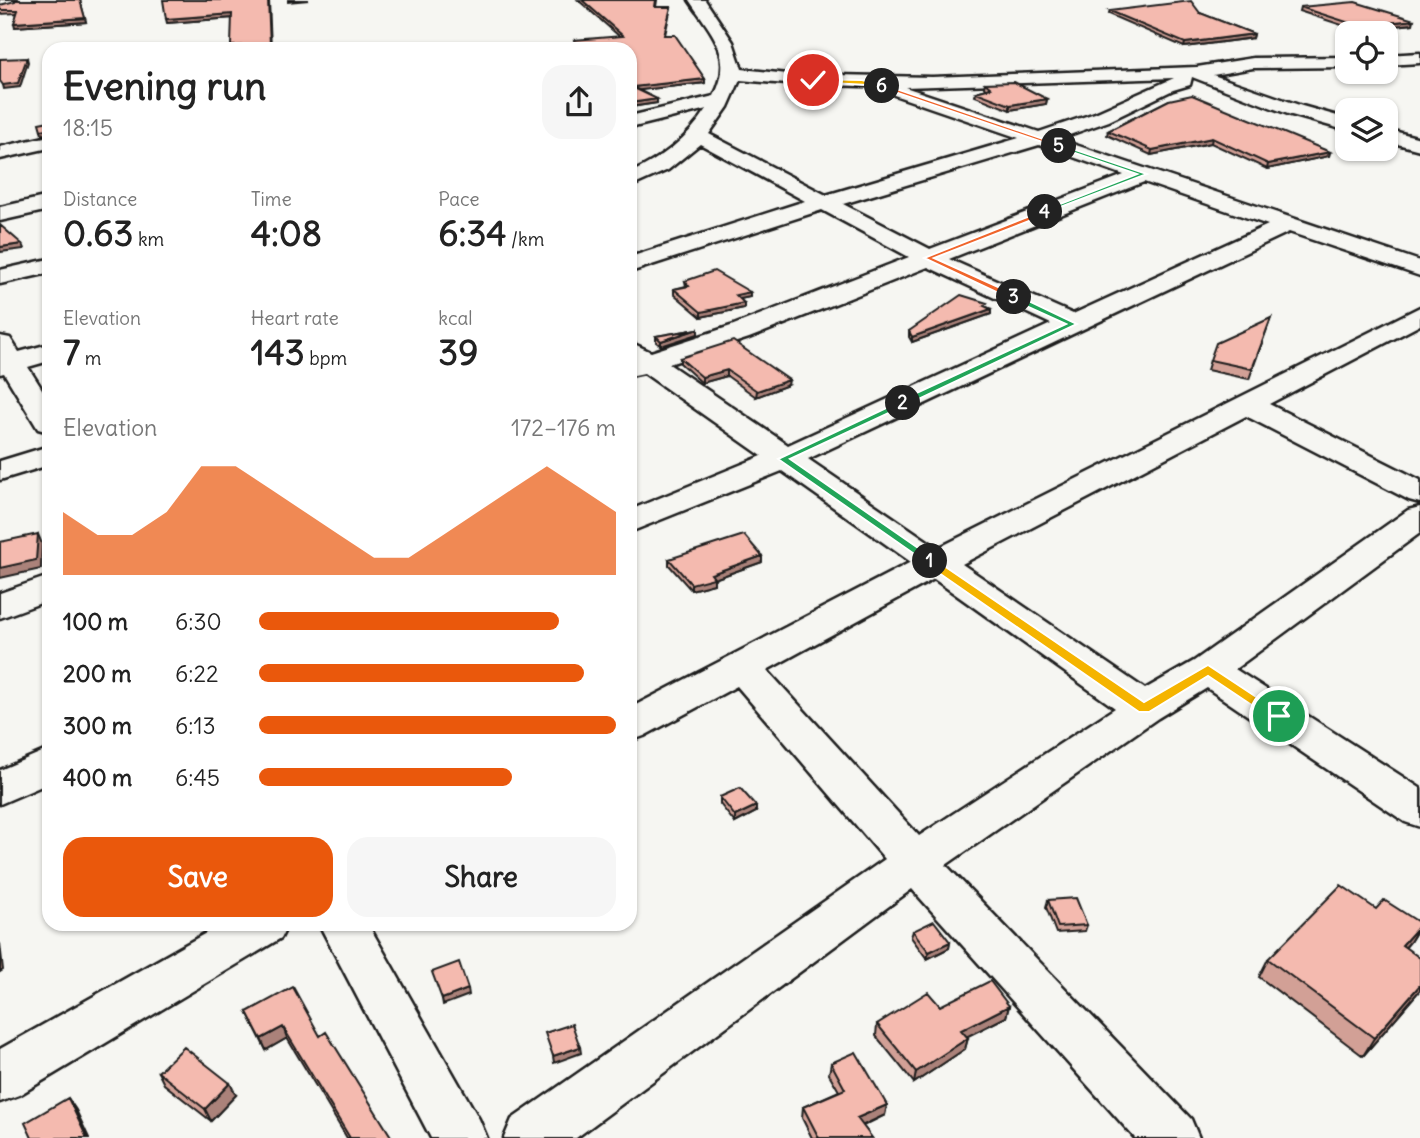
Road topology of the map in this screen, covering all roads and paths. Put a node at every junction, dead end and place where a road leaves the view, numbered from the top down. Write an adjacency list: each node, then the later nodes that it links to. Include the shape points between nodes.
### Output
1 (9, 0): 3 (street)
2 (696, 0): 7 (street, via 719,30)
3 (0, 1)
4 (1420, 58): 5 (street)
5 (1398, 59)
6 (1335, 62): 8 (street, via 1253,63)
7 (734, 74): 9 (street); 10 (street)
8 (1199, 74): 9 (street); 12 (street); 15 (street, via 1102,117)
9 (862, 82): 15 (street, via 926,99)
10 (722, 100): 11 (street); 13 (street)
11 (637, 120)
12 (1335, 121)
13 (699, 136): 20 (street, via 668,161); 21 (street)
14 (1398, 138): 17 (street)
15 (1038, 139): 19 (street); 21 (street)
16 (42, 144): 18 (street)
17 (1420, 144)
18 (0, 153)
19 (1143, 174): 24 (street); 25 (street)
20 (637, 177)
21 (822, 203): 25 (street); 26 (street)
22 (42, 205): 23 (street)
23 (0, 214)
24 (1290, 223): 28 (street); 31 (street)
25 (928, 258): 31 (street); 34 (street, via 740,332)
26 (637, 263)
27 (42, 268): 29 (street)
28 (1420, 269)
29 (0, 277)
30 (1420, 315): 36 (street)
31 (1073, 324): 39 (street)
32 (42, 353): 33 (street)
33 (4, 358): 37 (street)
34 (637, 360)
35 (637, 361): 39 (street)
36 (1246, 404): 41 (street); 44 (street)
37 (42, 413)
38 (42, 457): 40 (street)
39 (783, 459): 43 (street); 44 (street)
40 (0, 471)
41 (1420, 493)
42 (1420, 517): 48 (street)
43 (637, 519)
44 (934, 564): 47 (street); 49 (street)
45 (42, 590): 46 (street)
46 (0, 606)
47 (742, 667): 50 (street); 54 (street)
48 (1208, 670): 49 (street); 53 (street)
49 (1144, 708): 54 (street)
50 (637, 713)
51 (42, 768): 52 (street)
52 (0, 789)
53 (1420, 810)
54 (915, 862): 59 (street); 60 (street)
55 (252, 931): 57 (street)
56 (347, 931): 58 (street)
57 (0, 1077)
58 (460, 1138)
59 (531, 1138)
60 (1172, 1138)

